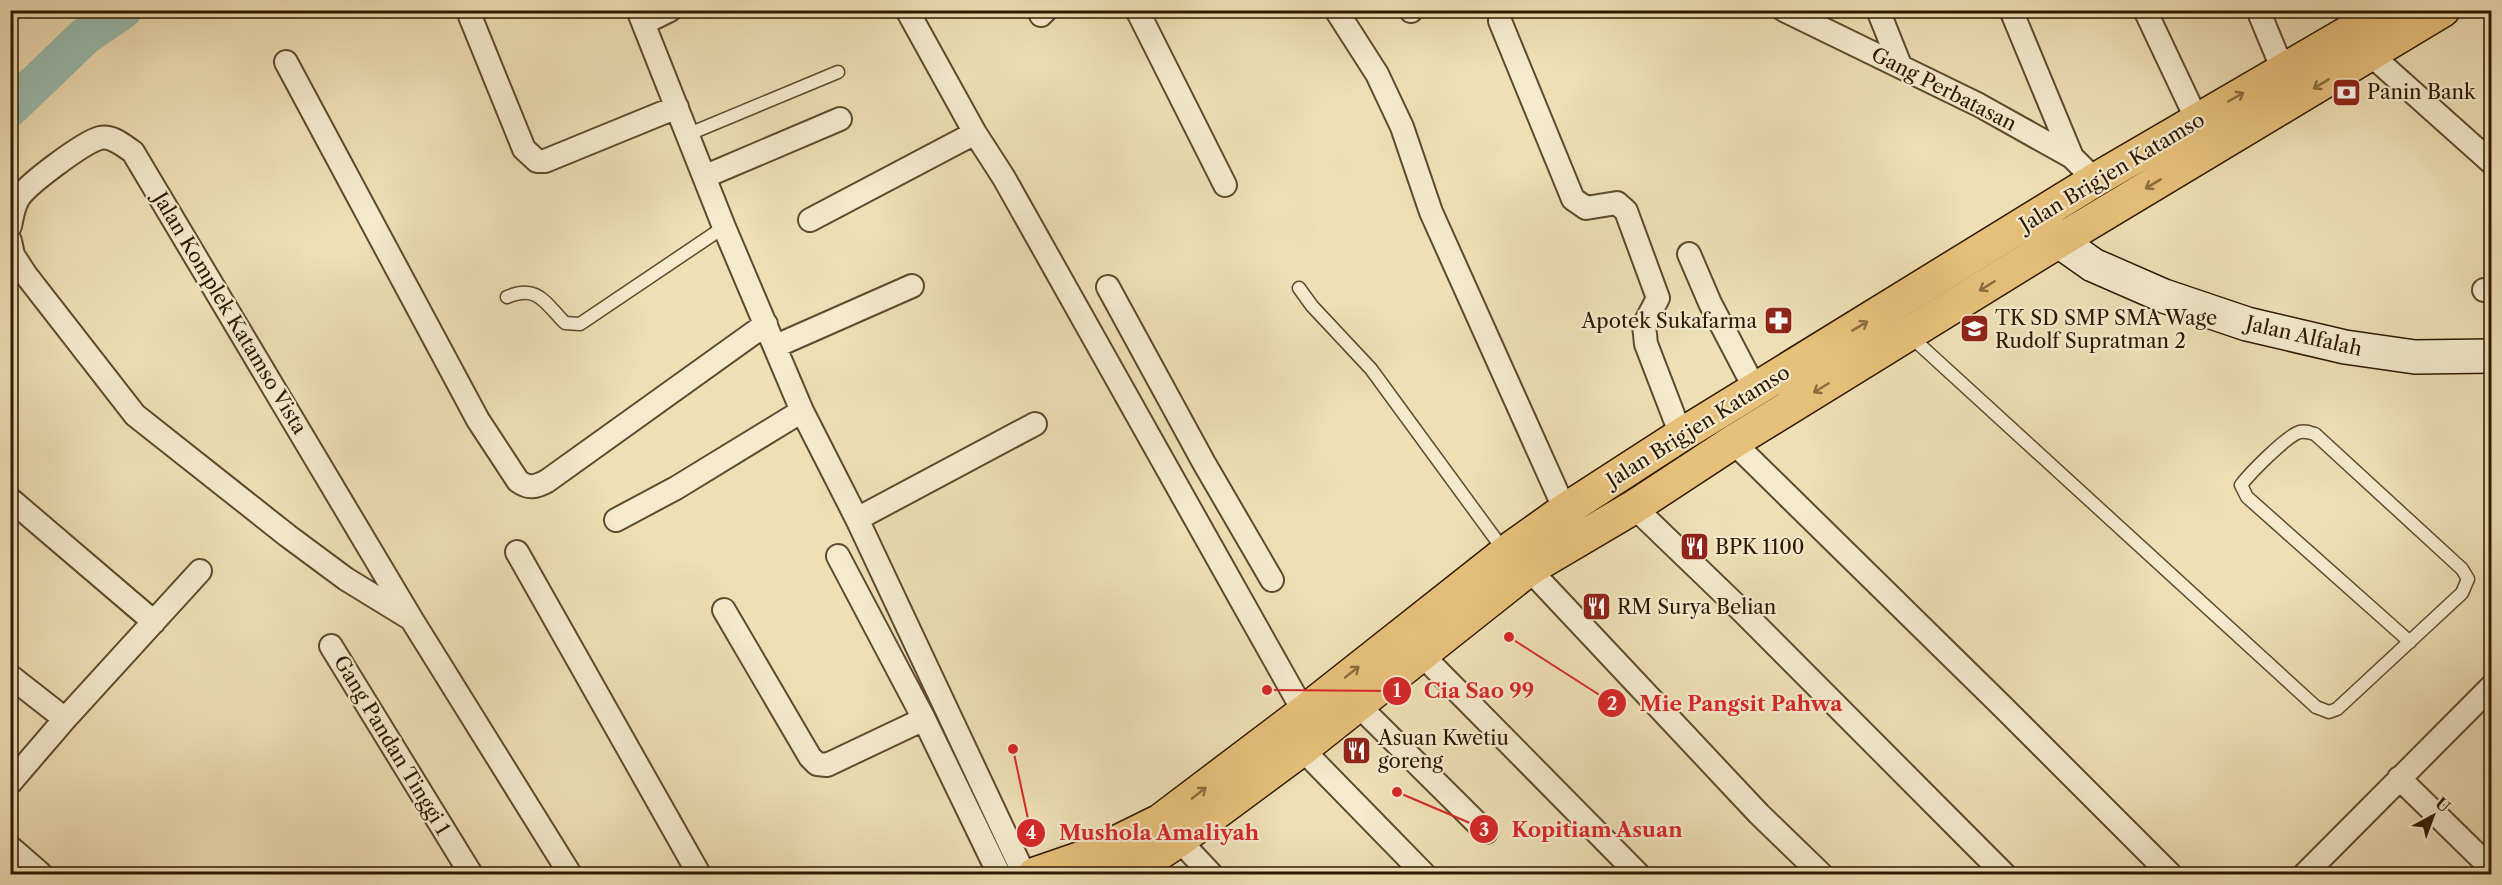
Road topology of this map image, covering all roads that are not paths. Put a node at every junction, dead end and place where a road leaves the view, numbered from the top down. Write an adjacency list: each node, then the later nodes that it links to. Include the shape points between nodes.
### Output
1 (670, 10): 12 (street)
2 (907, 10): 22 (street)
3 (1137, 10): 28 (street)
4 (1336, 10): 53 (street, via 1377,74 1402,127 1431,212)
5 (1878, 10): 16 (street)
6 (2011, 10): 24 (street)
7 (2145, 10): 21 (street)
8 (2258, 10): 17 (street)
9 (2443, 10): 14 (main road, Jalan Brigjen Katamso)
10 (1796, 13): 16 (street, Gang Perbatasan)
11 (470, 16): 19 (street, via 524,149 537,160 545,161)
12 (641, 17): 19 (street)
13 (1500, 21): 47 (street, via 1572,200 1586,208 1617,203 1626,211 1658,298 1644,325 1646,344)
14 (2370, 25): 17 (main road, Jalan Brigjen Katamso); 25 (street); 33 (main road, Jalan Brigjen Katamso, one-way to 33)
15 (286, 62): 40 (street, via 478,420 518,482 526,487 547,481)
16 (1900, 65): 24 (street, Gang Perbatasan)
17 (2283, 70): 21 (main road, Jalan Brigjen Katamso, one-way to 17)
18 (838, 72): 23 (lane)
19 (677, 107): 23 (street)
20 (840, 118): 26 (street)
21 (2197, 120): 27 (main road, Jalan Brigjen Katamso)
22 (975, 133): 30 (street); 50 (street)
23 (689, 134): 26 (street)
24 (2072, 157): 27 (street, Gang Perbatasan)
25 (2492, 163)
26 (706, 176): 32 (street)
27 (2095, 180): 29 (main road, Jalan Brigjen Katamso)
28 (1224, 185)
29 (2038, 216): 33 (street, Jalan Alfalah); 44 (main road, Jalan Brigjen Katamso, one-way to 29)
30 (810, 220)
31 (10, 226): 63 (street, Jalan Komplek Katamso Vista, via 18,198 82,147 101,138 115,140 134,152)
32 (724, 227): 39 (lane, via 580,324 565,323 537,295 520,292); 40 (street)
33 (2059, 241): 41 (main road, Jalan Brigjen Katamso, one-way to 41); 43 (street, Jalan Alfalah, via 2093,265 2164,296 2247,324 2344,347 2415,357)
34 (10, 242): 63 (street, Jalan Komplek Katamso Vista, via 26,275 135,415 313,555)
35 (1689, 254): 44 (street)
36 (912, 286): 42 (street)
37 (1108, 287): 49 (street)
38 (1299, 288): 58 (lane, via 1371,369)
39 (507, 297)
40 (766, 324): 42 (street)
41 (1908, 334): 48 (main road, Jalan Brigjen Katamso, one-way to 48); 65 (lane, via 2316,707 2329,712 2337,709)
42 (776, 346): 45 (street)
43 (2492, 356)
44 (1755, 389): 47 (main road, Jalan Brigjen Katamso)
45 (802, 411): 54 (street); 55 (street)
46 (1035, 424): 54 (street)
47 (1682, 435): 53 (main road, Jalan Brigjen Katamso)
48 (1733, 442): 52 (main road, Jalan Brigjen Katamso); 94 (street)
49 (1204, 463): 50 (street); 60 (street)
50 (1175, 481): 71 (street)
51 (10, 499): 64 (street)
52 (1634, 507): 58 (main road, Jalan Brigjen Katamso); 93 (street)
53 (1565, 510): 58 (main road, Jalan Brigjen Katamso)
54 (857, 519): 86 (street)
55 (616, 520)
56 (518, 552): 84 (street)
57 (838, 556): 73 (street)
58 (1517, 561): 62 (main road, Jalan Brigjen Katamso); 92 (street)
59 (200, 571): 64 (street)
60 (1272, 580)
61 (724, 610): 73 (street, via 817,764 826,765)
62 (1443, 619): 67 (main road, Jalan Brigjen Katamso); 71 (main road, Jalan Brigjen Katamso, one-way to 62)
63 (412, 620): 83 (street, Jalan Komplek Katamso Vista)
64 (154, 622): 72 (street)
65 (2410, 642): 65 (lane, via 2462,593 2468,579 2462,569 2314,434 2297,433 2251,472 2241,485 2247,497)
66 (331, 646): 82 (street, Gang Pandan Tinggi 1)
67 (1420, 653): 70 (main road, Jalan Brigjen Katamso); 91 (street)
68 (10, 676): 72 (street)
69 (2492, 686): 75 (street)
70 (1357, 705): 74 (main road, Jalan Brigjen Katamso); 77 (street)
71 (1304, 712): 87 (main road, Jalan Brigjen Katamso, one-way to 71, via 1094,854 1160,821)
72 (65, 719): 76 (street)
73 (924, 719): 85 (street)
74 (1302, 749): 78 (main road, Jalan Brigjen Katamso); 90 (street)
75 (2399, 778): 80 (street); 95 (street)
76 (10, 783)
77 (1486, 832)
78 (1179, 840): 88 (main road, Jalan Brigjen Katamso); 89 (street)
79 (10, 847): 81 (street)
80 (2492, 869)
81 (41, 874)
82 (471, 874)
83 (570, 874)
84 (699, 874)
85 (999, 874)
86 (1024, 874)
87 (1035, 874)
88 (1119, 874)
89 (1211, 874)
90 (1424, 874)
91 (1638, 874)
92 (1821, 874)
93 (2004, 874)
94 (2170, 874)
95 (2305, 874)

